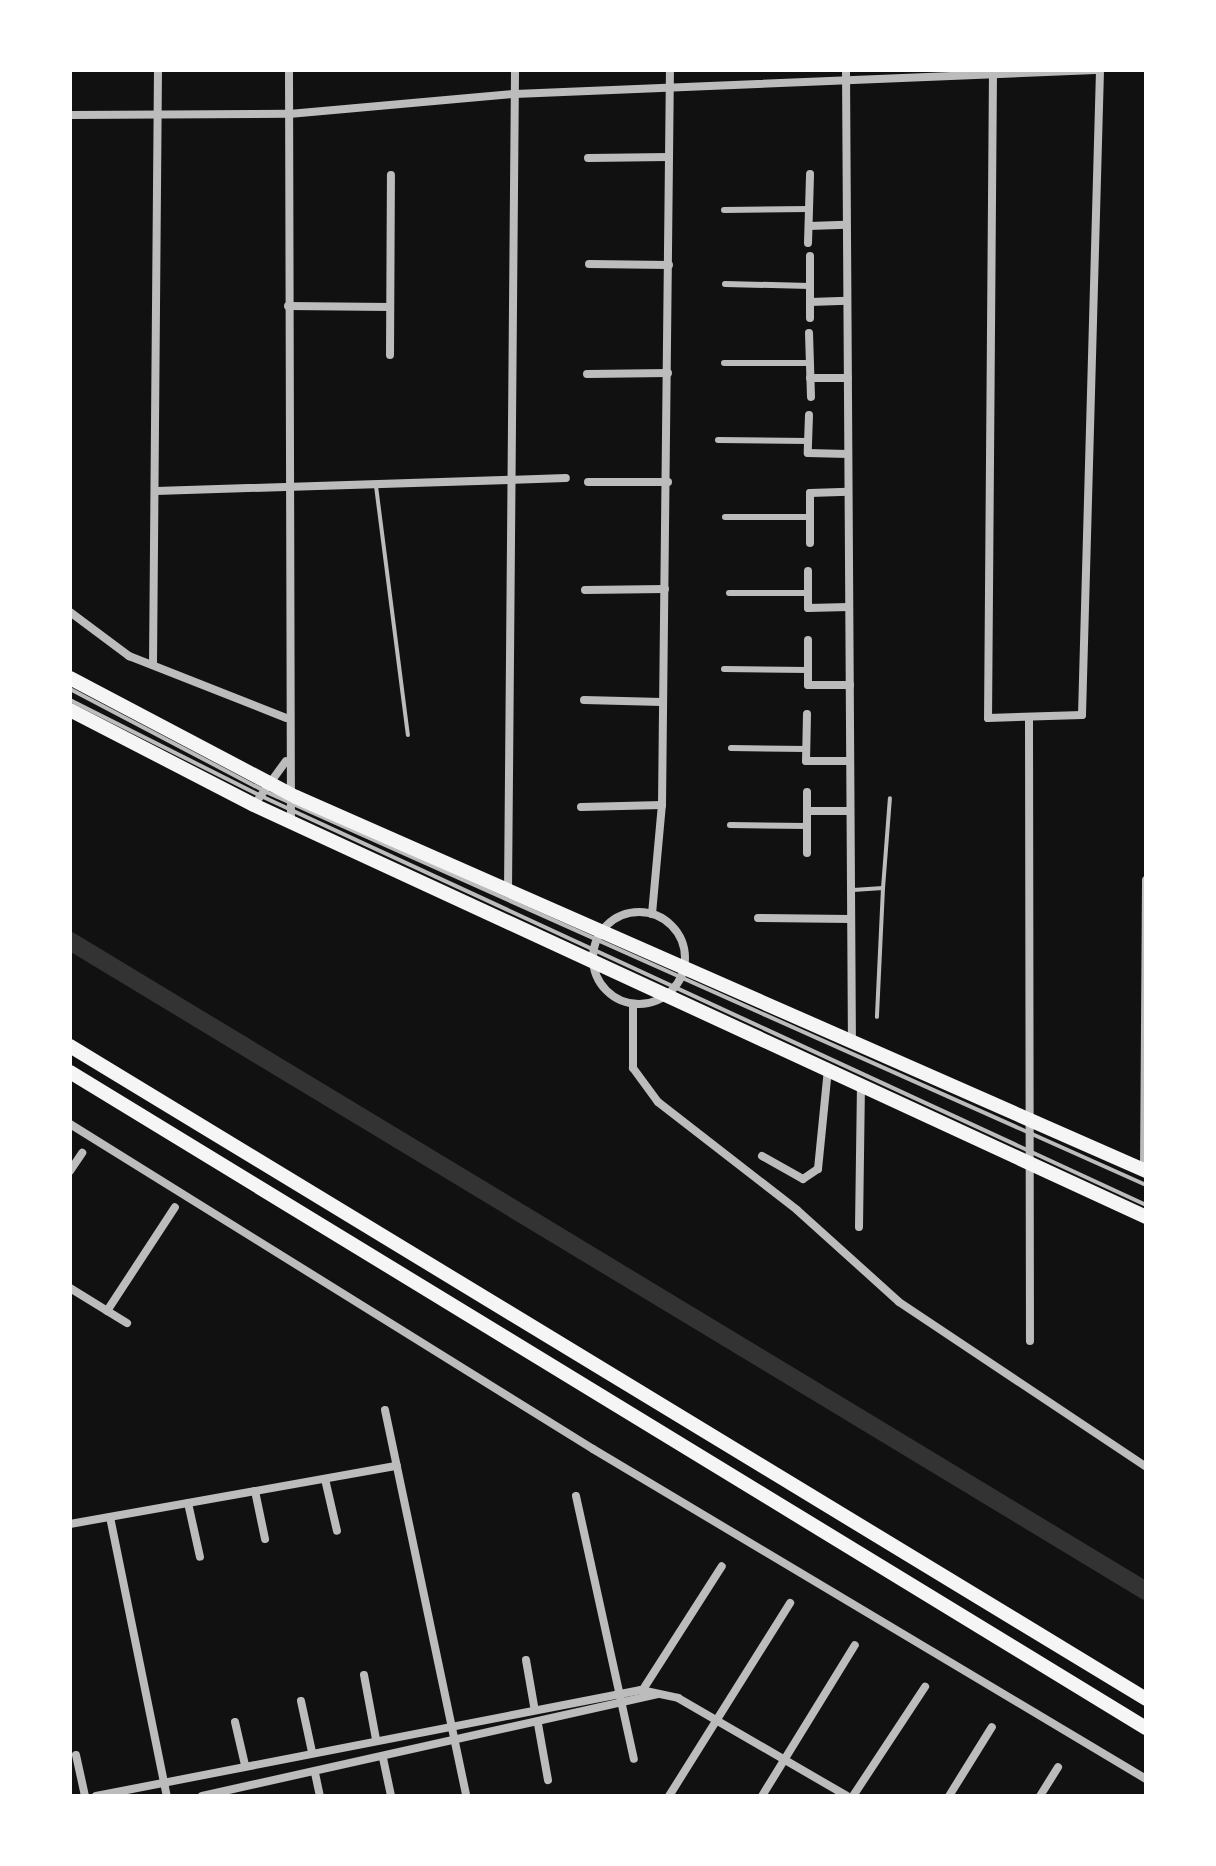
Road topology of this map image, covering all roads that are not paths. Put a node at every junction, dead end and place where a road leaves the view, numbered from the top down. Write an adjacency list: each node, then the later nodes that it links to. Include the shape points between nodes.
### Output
1 (158, 70): 14 (street)
2 (289, 70): 12 (street)
3 (515, 70): 11 (street)
4 (670, 70): 10 (street)
5 (786, 70): 9 (street)
6 (1098, 70): 7 (street); 77 (street, via 1082,715)
7 (993, 72): 8 (street); 77 (street, via 988,718)
8 (846, 75): 9 (street); 21 (street)
9 (786, 82): 10 (street)
10 (669, 86): 11 (street); 15 (street)
11 (515, 94): 12 (street); 48 (street)
12 (289, 114): 14 (street); 31 (street)
13 (70, 115): 14 (street)
14 (157, 117): 53 (street)
15 (669, 157): 16 (street); 26 (street)
16 (588, 158)
17 (810, 174): 19 (street)
18 (391, 175): 32 (street)
19 (809, 209): 20 (street); 22 (street)
20 (724, 210)
21 (846, 225): 22 (street); 29 (street)
22 (809, 226): 23 (street)
23 (808, 243)
24 (810, 256): 28 (street)
25 (589, 264): 26 (street)
26 (669, 265): 38 (street)
27 (725, 284): 28 (street)
28 (810, 286): 30 (street)
29 (847, 301): 30 (street); 41 (street)
30 (810, 302): 33 (street)
31 (288, 306): 32 (street); 52 (street)
32 (390, 307): 35 (street)
33 (810, 318)
34 (809, 333): 37 (street)
35 (390, 355)
36 (724, 363): 37 (street)
37 (810, 363): 40 (street)
38 (668, 373): 39 (street); 50 (street)
39 (587, 374)
40 (810, 378): 41 (street); 42 (street)
41 (848, 378): 46 (street)
42 (811, 397)
43 (809, 415): 45 (street)
44 (718, 440): 45 (street)
45 (808, 441): 46 (street, via 808,453)
46 (848, 454): 54 (street)
47 (566, 478): 48 (street)
48 (511, 479): 51 (street); 98 (street)
49 (588, 482): 50 (street)
50 (668, 482): 59 (street)
51 (376, 484): 52 (street); 79 (lane)
52 (287, 486): 53 (street); 78 (street)
53 (156, 491): 66 (street)
54 (848, 492): 56 (street, via 810,493); 63 (street)
55 (725, 517): 56 (street)
56 (810, 517): 57 (street)
57 (810, 543)
58 (808, 571): 62 (street)
59 (665, 589): 60 (street); 74 (street)
60 (585, 590)
61 (729, 593): 62 (street)
62 (808, 593): 63 (street, via 808,608)
63 (849, 607): 70 (street)
64 (70, 612): 66 (street)
65 (808, 640): 68 (street)
66 (153, 665): 78 (street)
67 (724, 669): 68 (street)
68 (808, 670): 70 (street, via 808,685)
69 (70, 678): 85 (highway, via 186,740)
70 (850, 685): 83 (street)
71 (70, 689): 85 (lane)
72 (70, 700): 85 (lane)
73 (584, 700): 74 (street)
74 (662, 702): 87 (street)
75 (70, 710): 85 (highway, via 177,764)
76 (807, 714): 81 (street)
77 (1029, 717): 114 (street)
78 (286, 718): 82 (street)
79 (408, 735)
80 (731, 748): 81 (street)
81 (806, 749): 83 (street, via 806,761)
82 (286, 761): 85 (street); 89 (street)
83 (850, 761): 91 (street)
84 (807, 792): 90 (street)
85 (262, 794): 89 (highway); 89 (highway)
86 (890, 798): 96 (lane)
87 (662, 805): 88 (street); 99 (street)
88 (581, 807)
89 (294, 809): 98 (highway); 102 (lane); 103 (highway)
90 (807, 811): 91 (street); 93 (street)
91 (850, 811): 97 (street)
92 (730, 825): 93 (street)
93 (807, 826): 94 (street)
94 (807, 853)
95 (1146, 880): 119 (street)
96 (883, 888): 97 (lane); 107 (lane)
97 (851, 890): 101 (street)
98 (508, 891): 102 (highway)
99 (652, 914): 102 (street, via 616,918); 104 (street, via 672,926)
100 (758, 918): 101 (street)
101 (851, 919): 108 (street)
102 (600, 934): 103 (street); 104 (highway)
103 (593, 956): 105 (highway); 106 (street, via 610,994)
104 (683, 971): 105 (street); 108 (highway); 114 (lane)
105 (671, 991): 106 (street); 110 (highway); 117 (lane)
106 (633, 1004): 130 (street, via 633,1068 658,1102 797,1210 899,1302)
107 (877, 1017)
108 (852, 1042): 114 (highway)
109 (70, 1046): 149 (highway)
110 (828, 1069): 112 (highway); 116 (street, via 818,1169 803,1179)
111 (70, 1072): 159 (highway)
112 (861, 1085): 117 (highway); 123 (street)
113 (70, 1124): 170 (street, via 593,1449)
114 (1032, 1126): 117 (street); 119 (highway)
115 (82, 1153): 118 (street)
116 (762, 1156)
117 (1032, 1156): 120 (lane); 122 (highway); 127 (street)
118 (70, 1171)
119 (1145, 1175)
120 (1146, 1205)
121 (175, 1207): 125 (street)
122 (1146, 1217)
123 (859, 1227)
124 (70, 1288): 125 (street)
125 (107, 1311): 126 (street)
126 (127, 1323)
127 (1030, 1341)
128 (385, 1410): 129 (street)
129 (397, 1466): 131 (street); 156 (street)
130 (1146, 1467)
131 (325, 1479): 132 (street); 137 (street)
132 (255, 1491): 134 (street); 138 (street)
133 (576, 1496): 146 (street)
134 (188, 1503): 135 (street); 139 (street)
135 (110, 1517): 136 (street); 172 (street)
136 (70, 1524)
137 (337, 1531)
138 (265, 1539)
139 (200, 1557)
140 (722, 1566): 147 (street)
141 (790, 1603): 154 (street)
142 (855, 1645): 166 (street)
143 (526, 1660): 152 (street)
144 (364, 1675): 160 (street)
145 (925, 1687): 184 (street)
146 (617, 1690): 147 (street); 152 (street); 153 (street)
147 (641, 1690): 148 (street); 150 (street)
148 (660, 1693): 150 (street); 154 (street)
149 (1146, 1699)
150 (642, 1700): 153 (street)
151 (301, 1701): 162 (street)
152 (534, 1706): 156 (street)
153 (620, 1706): 157 (street); 165 (street)
154 (717, 1719): 166 (street); 181 (street)
155 (235, 1722): 167 (street)
156 (450, 1723): 160 (street); 161 (street)
157 (538, 1724): 161 (street); 171 (street)
158 (992, 1727): 185 (street)
159 (1146, 1728)
160 (376, 1739): 162 (street)
161 (454, 1743): 164 (street); 180 (street)
162 (312, 1752): 167 (street)
163 (76, 1755): 174 (street)
164 (383, 1758): 169 (street); 179 (street)
165 (634, 1759)
166 (783, 1760): 182 (street); 183 (street)
167 (245, 1765): 172 (street)
168 (1058, 1767): 186 (street)
169 (315, 1773): 173 (street); 178 (street)
170 (1146, 1779)
171 (548, 1780)
172 (164, 1782): 175 (street); 176 (street)
173 (250, 1791): 177 (street)
174 (85, 1796)
175 (96, 1796)
176 (167, 1796)
177 (202, 1796)
178 (320, 1796)
179 (391, 1796)
180 (466, 1796)
181 (669, 1796)
182 (762, 1796)
183 (847, 1796)
184 (853, 1796)
185 (949, 1796)
186 (1040, 1796)

